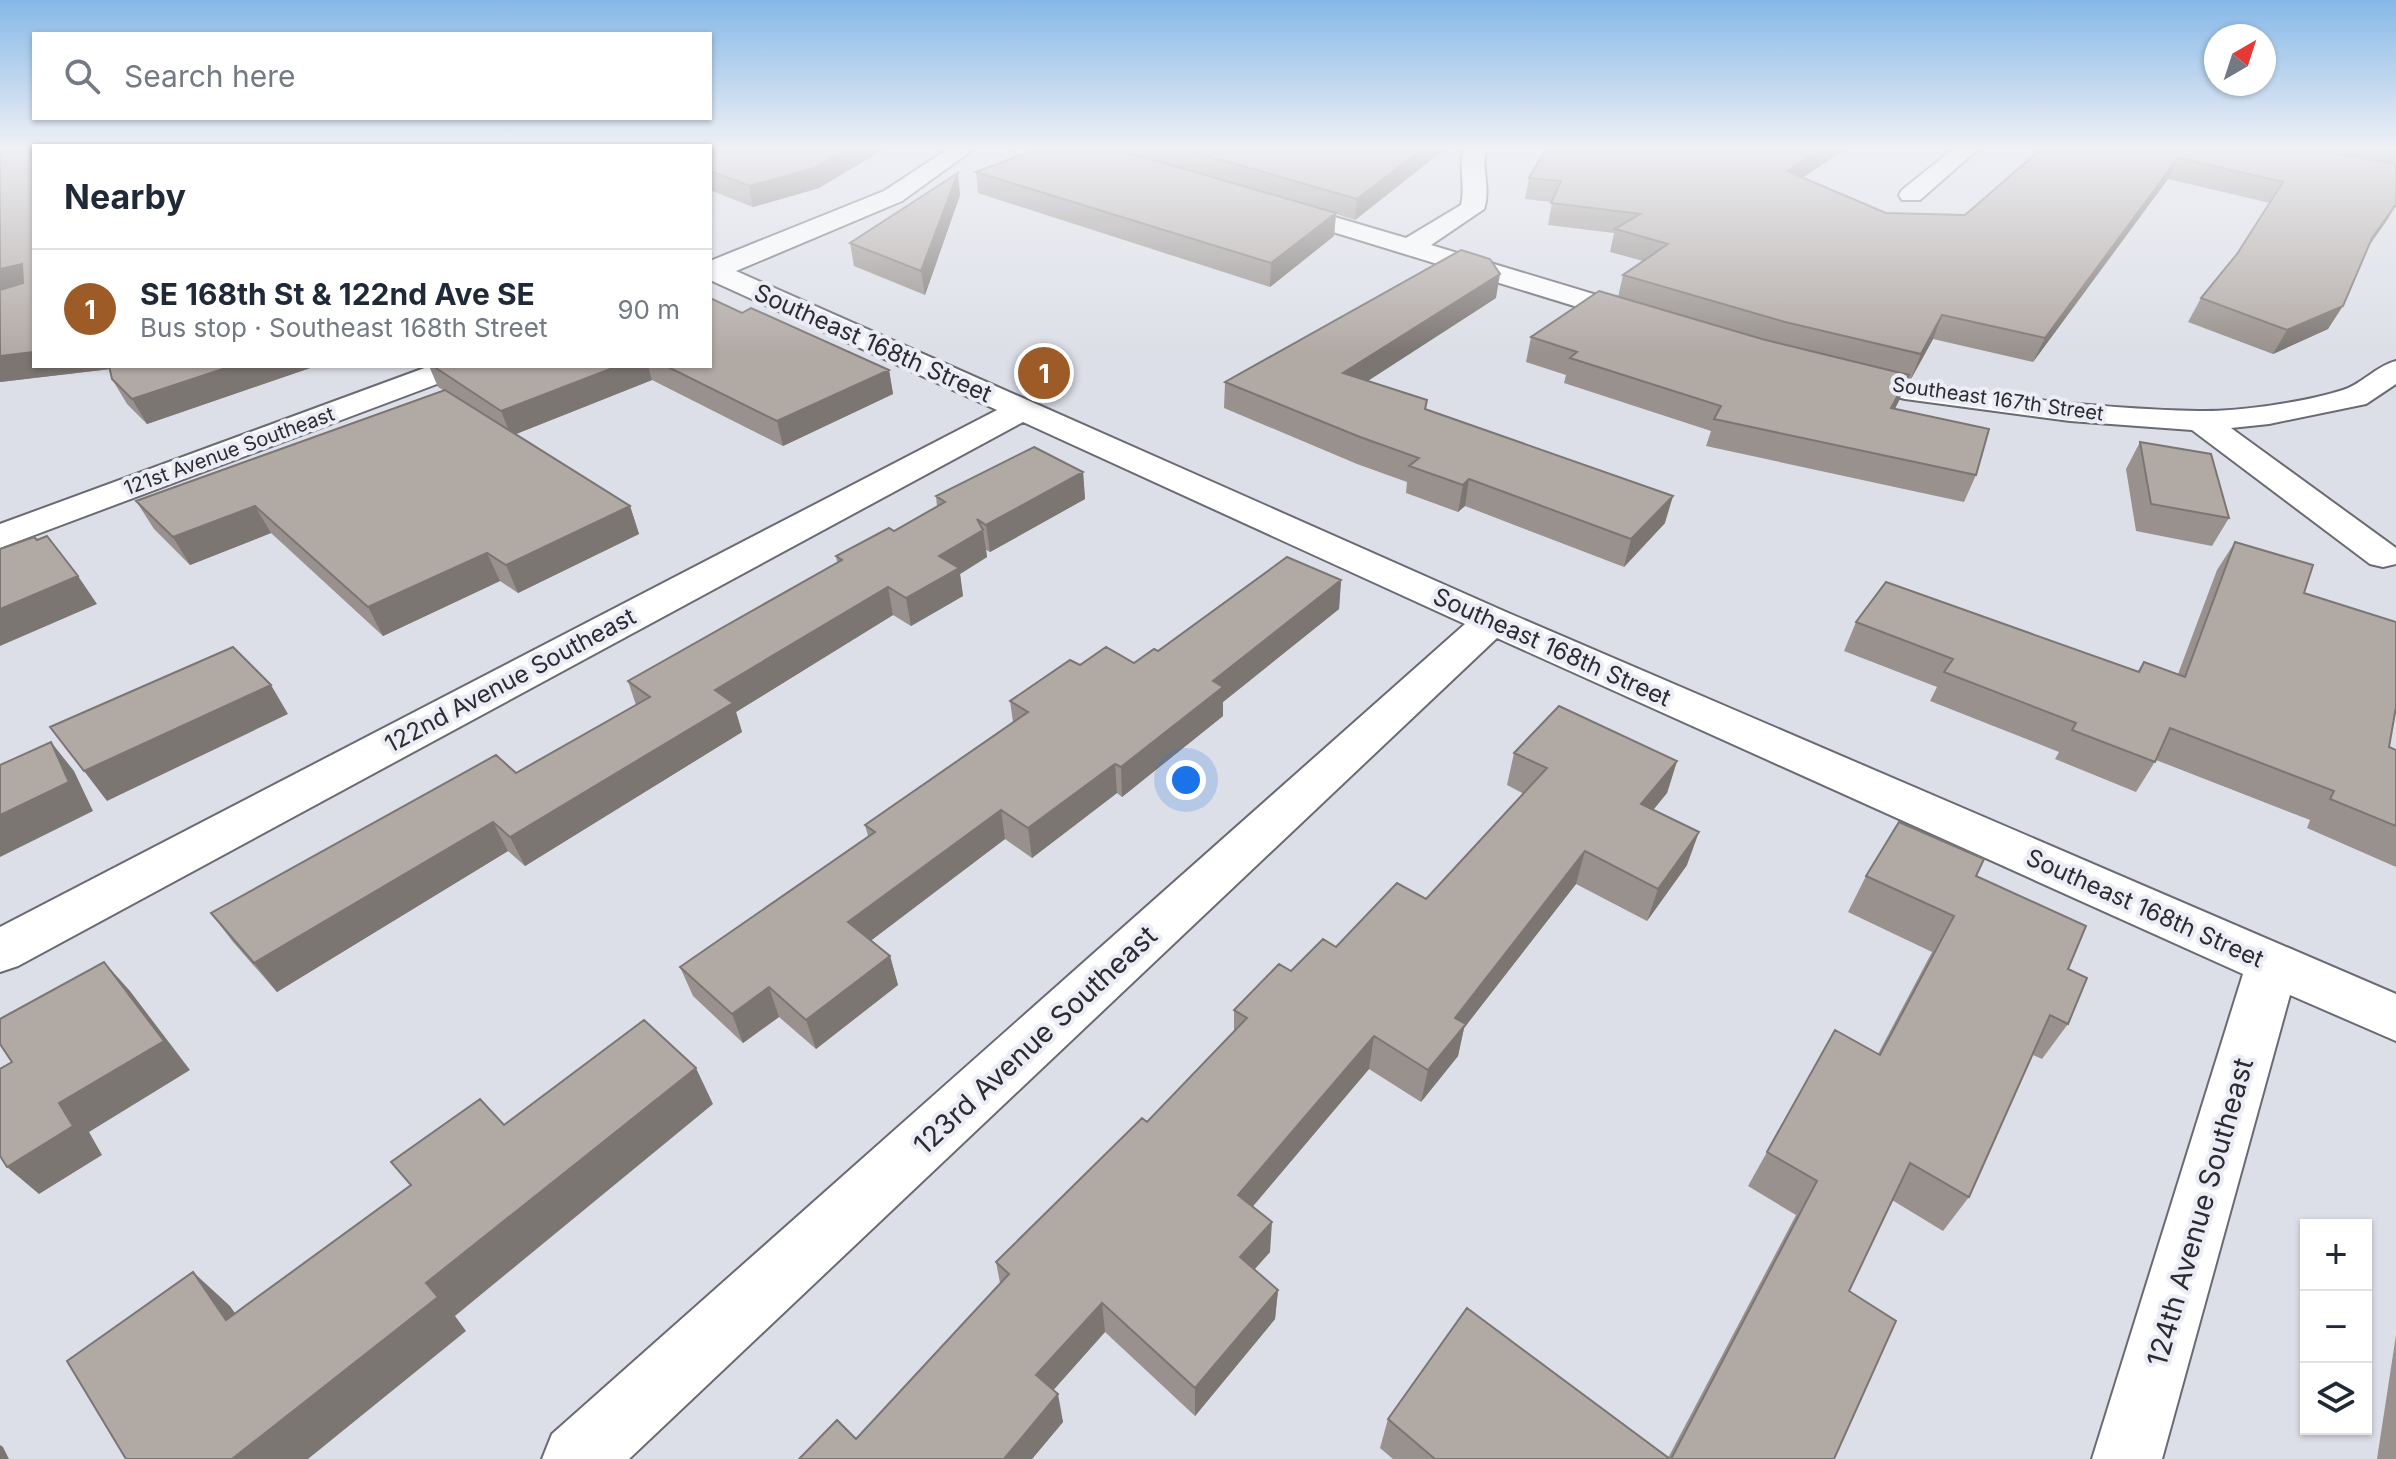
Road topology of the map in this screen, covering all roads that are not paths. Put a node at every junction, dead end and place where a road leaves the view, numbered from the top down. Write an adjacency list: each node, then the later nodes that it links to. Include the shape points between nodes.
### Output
1 (842, 217): 5 (street)
2 (1308, 217): 4 (street)
3 (1459, 217): 4 (street)
4 (1408, 248): 7 (street)
5 (712, 271)
6 (712, 271): 11 (street, Southeast 168th Street)
7 (1662, 324)
8 (453, 368): 13 (street, 121st Avenue Southeast)
9 (1828, 370): 12 (street, Southeast 167th Street, via 1905,390)
10 (2396, 370): 12 (street, via 2355,397)
11 (1021, 410): 15 (street, Southeast 168th Street); 16 (street, 122nd Avenue Southeast)
12 (2201, 421): 14 (street)
13 (0, 537)
14 (2383, 556)
15 (1492, 621): 17 (street, Southeast 168th Street); 19 (street, 123rd Avenue Southeast)
16 (0, 951)
17 (2272, 964): 18 (street, Southeast 168th Street); 20 (street, 124th Avenue Southeast)
18 (2396, 1018)
19 (577, 1459)
20 (2127, 1459)

